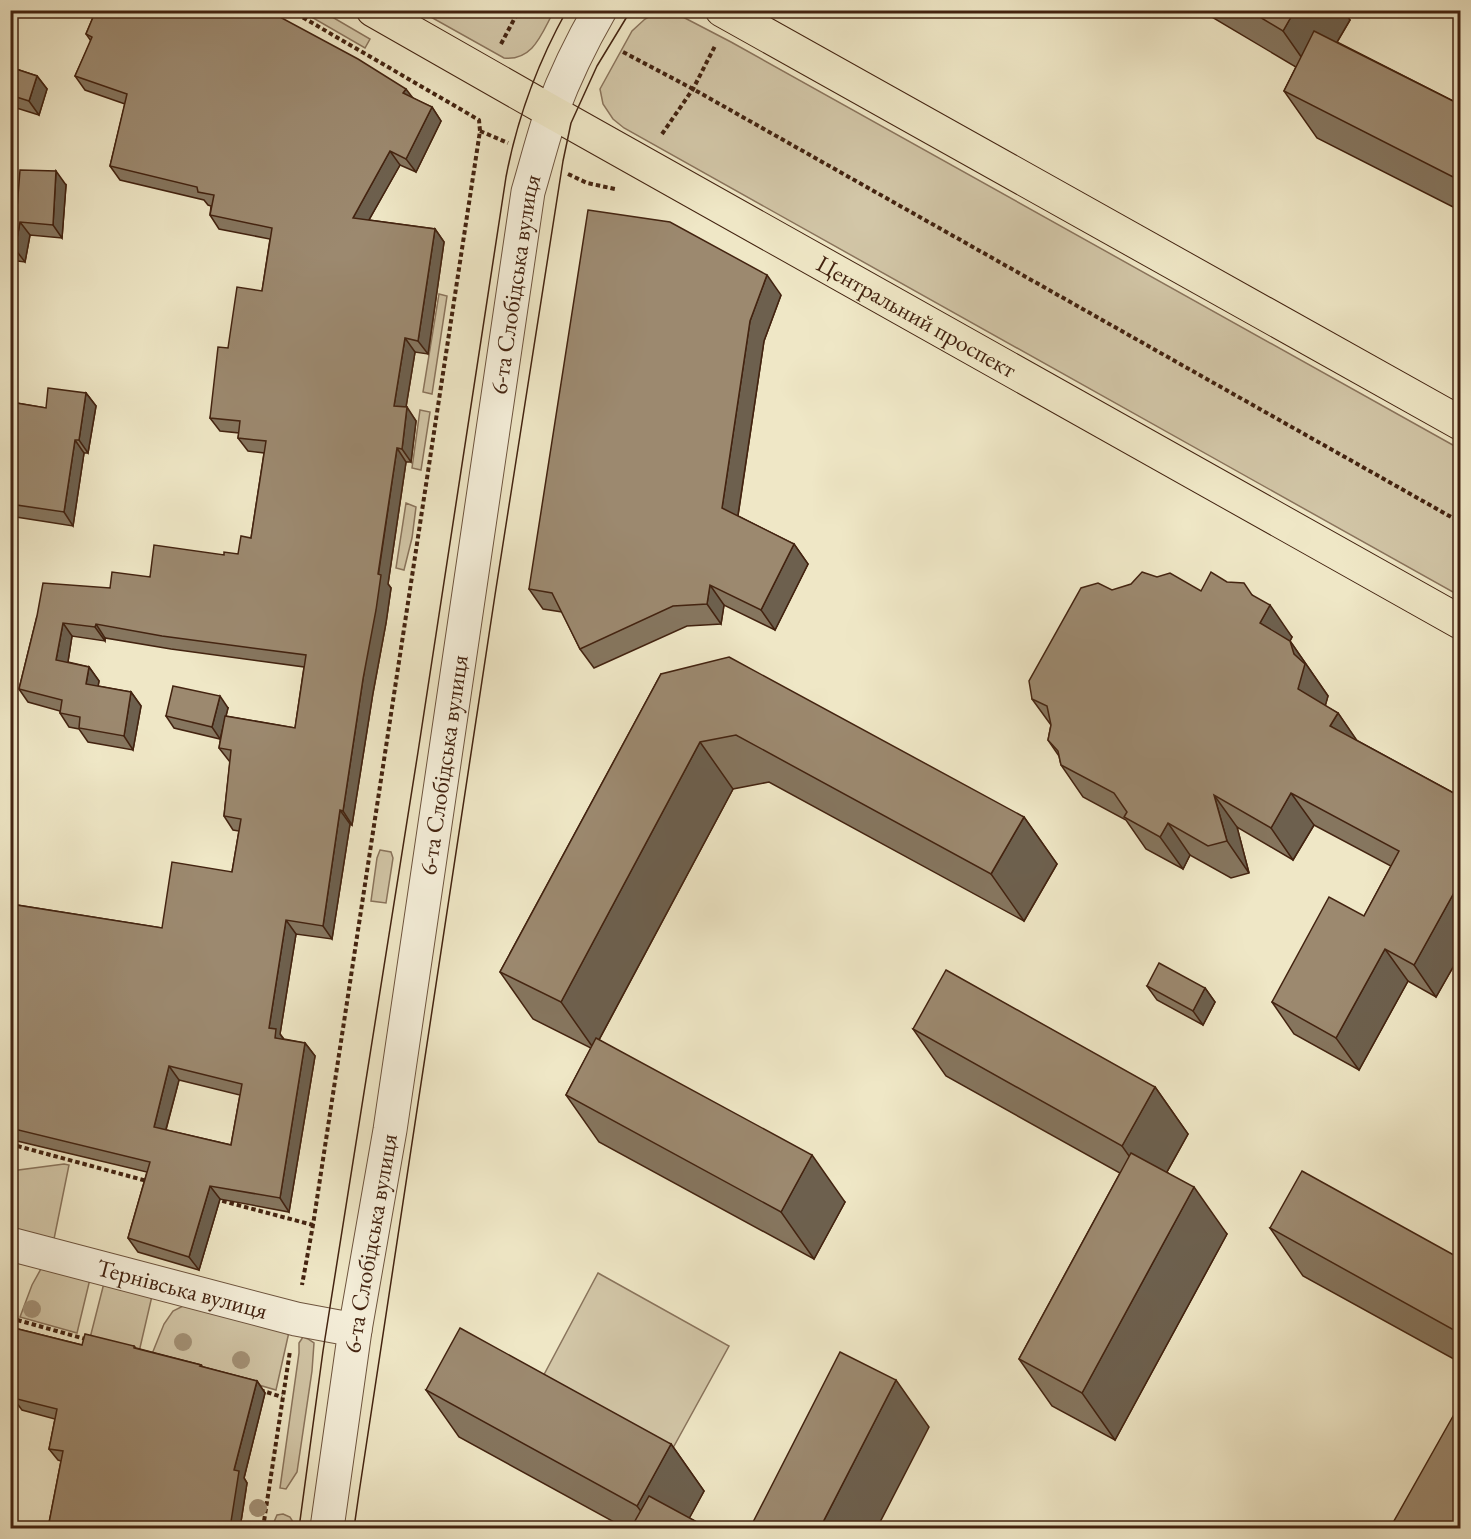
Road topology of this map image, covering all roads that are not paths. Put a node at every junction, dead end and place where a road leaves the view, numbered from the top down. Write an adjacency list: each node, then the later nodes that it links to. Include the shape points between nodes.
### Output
1 (373, 10): 4 (main road, Центральний проспект)
2 (600, 10): 4 (street, 6-та Слобідська вулиця)
3 (722, 10): 5 (main road)
4 (552, 112): 6 (main road, Центральний проспект); 8 (street, 6-та Слобідська вулиця, via 528,192 390,1130)
5 (1461, 423)
6 (1461, 622)
7 (10, 1244): 8 (street, Тернівська вулиця)
8 (355, 1330): 9 (street, 6-та Слобідська вулиця)
9 (327, 1528)

